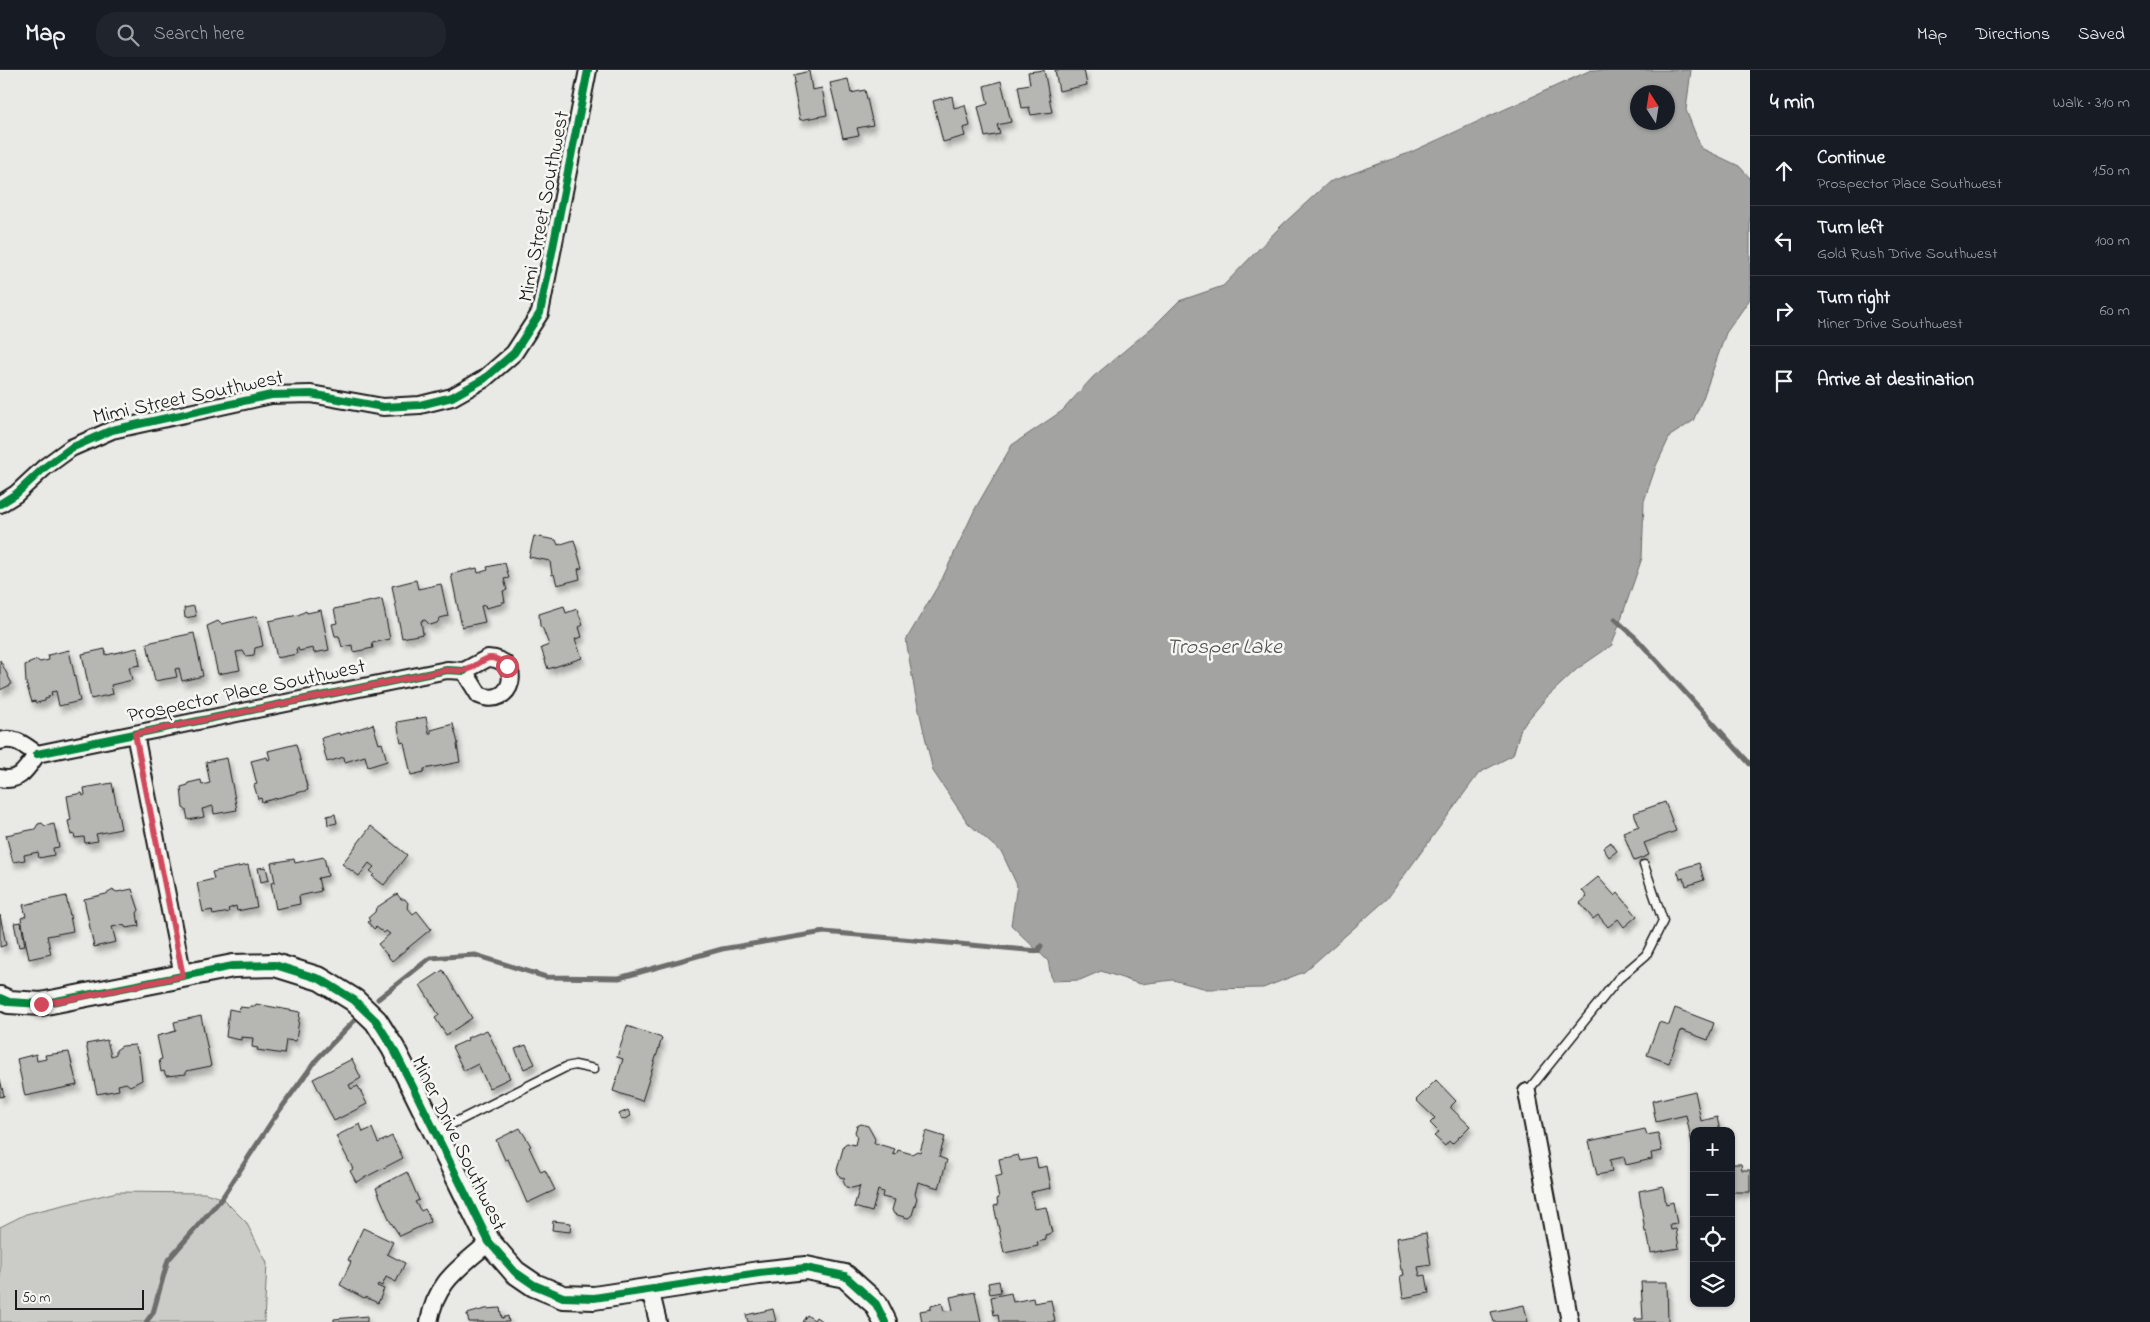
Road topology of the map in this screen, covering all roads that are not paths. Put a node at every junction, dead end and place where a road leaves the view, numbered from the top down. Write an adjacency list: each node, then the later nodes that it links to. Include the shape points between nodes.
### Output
1 (588, 70): 2 (street, Mimi Street Southwest, via 540,313 514,353 484,379 452,397 420,405 384,407 320,395 271,395 112,430 70,448)
2 (0, 504)
3 (464, 671): 4 (street, Prospector Place Southwest, via 447,670)
4 (135, 734): 6 (street, Prospector Place Southwest); 9 (street)
5 (0, 741): 6 (street, via 18,741)
6 (36, 754): 7 (street, via 20,776)
7 (0, 778)
8 (1644, 864): 12 (lane, via 1663,921 1646,955 1618,979)
9 (183, 976): 10 (street, Miner Drive Southwest, via 41,1004 10,1002); 13 (street, Miner Drive Southwest, via 233,966 275,965 320,979 340,990 376,1021)
10 (0, 998)
11 (594, 1068): 13 (lane, via 566,1067)
12 (1526, 1092): 19 (street)
13 (436, 1132): 14 (street, Miner Drive Southwest)
14 (489, 1242): 15 (street, Miner Drive Southwest, via 525,1279 563,1297 594,1298); 16 (street, via 442,1285)
15 (650, 1290): 17 (street); 18 (street, Miner Drive Southwest, via 806,1268 844,1276 876,1304)
16 (429, 1322)
17 (658, 1322)
18 (885, 1322)
19 (1570, 1322)

